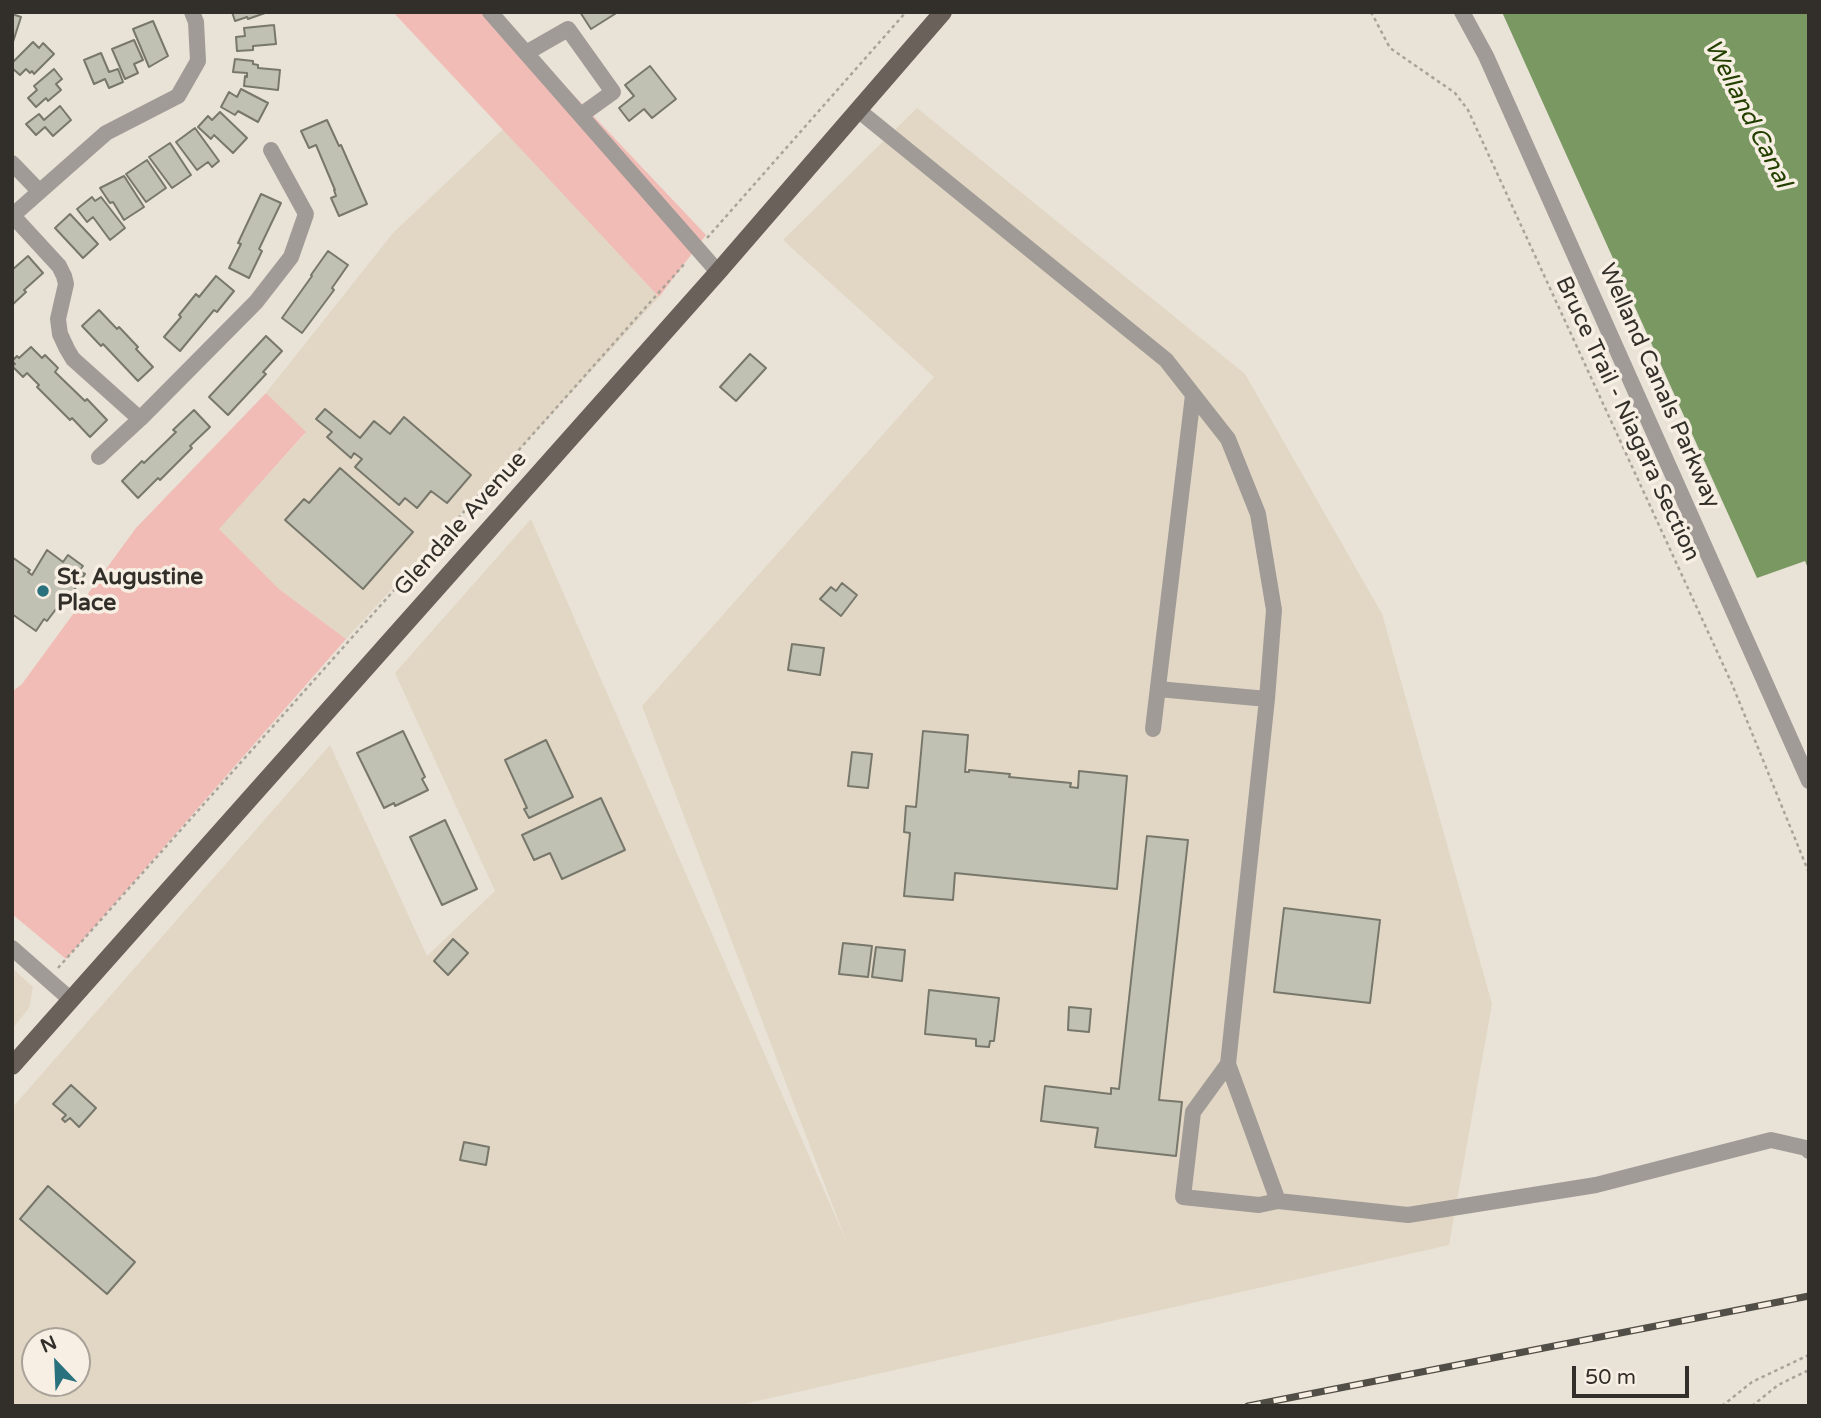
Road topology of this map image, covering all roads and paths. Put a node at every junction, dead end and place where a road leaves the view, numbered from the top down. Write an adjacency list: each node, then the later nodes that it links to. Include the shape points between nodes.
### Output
1 (192, 12): 12 (street, via 198,61 178,96 106,133)
2 (906, 12): 14 (path)
3 (943, 12): 8 (main road, Glendale Avenue)
4 (1371, 12): 23 (path, Bruce Trail - Niagara Section, via 1390,48 1455,93 1468,110 1732,684)
5 (1462, 12): 22 (street, Welland Canals Parkway, via 1486,56)
6 (492, 13): 7 (street)
7 (526, 53): 9 (street); 9 (street, via 568,29 613,92)
8 (858, 110): 15 (main road, Glendale Avenue); 16 (street, via 1166,360)
9 (581, 115): 14 (street)
10 (271, 150): 17 (street, via 306,214 291,257 256,302)
11 (12, 163): 12 (street)
12 (39, 191): 13 (street)
13 (12, 216): 17 (street, via 64,275 58,319 66,349)
14 (698, 249): 15 (street); 25 (path)
15 (718, 272): 26 (main road, Glendale Avenue)
16 (1193, 395): 19 (street); 20 (street, via 1228,439 1258,514 1274,610)
17 (141, 419): 18 (street)
18 (99, 457)
19 (1158, 689): 20 (street); 21 (street)
20 (1267, 699): 27 (street)
21 (1153, 729)
22 (1809, 781)
23 (1809, 873)
24 (12, 948): 25 (street)
25 (48, 980): 26 (street)
26 (70, 999): 28 (main road, Glendale Avenue)
27 (1228, 1065): 30 (street); 30 (street, via 1193,1112 1183,1197 1259,1205)
28 (12, 1066)
29 (1809, 1151): 30 (street, via 1771,1140 1596,1185 1408,1215)
30 (1278, 1201)
31 (1809, 1355): 33 (path, via 1752,1381)
32 (1809, 1370): 34 (path, via 1778,1385)
33 (1722, 1406)
34 (1752, 1406)

